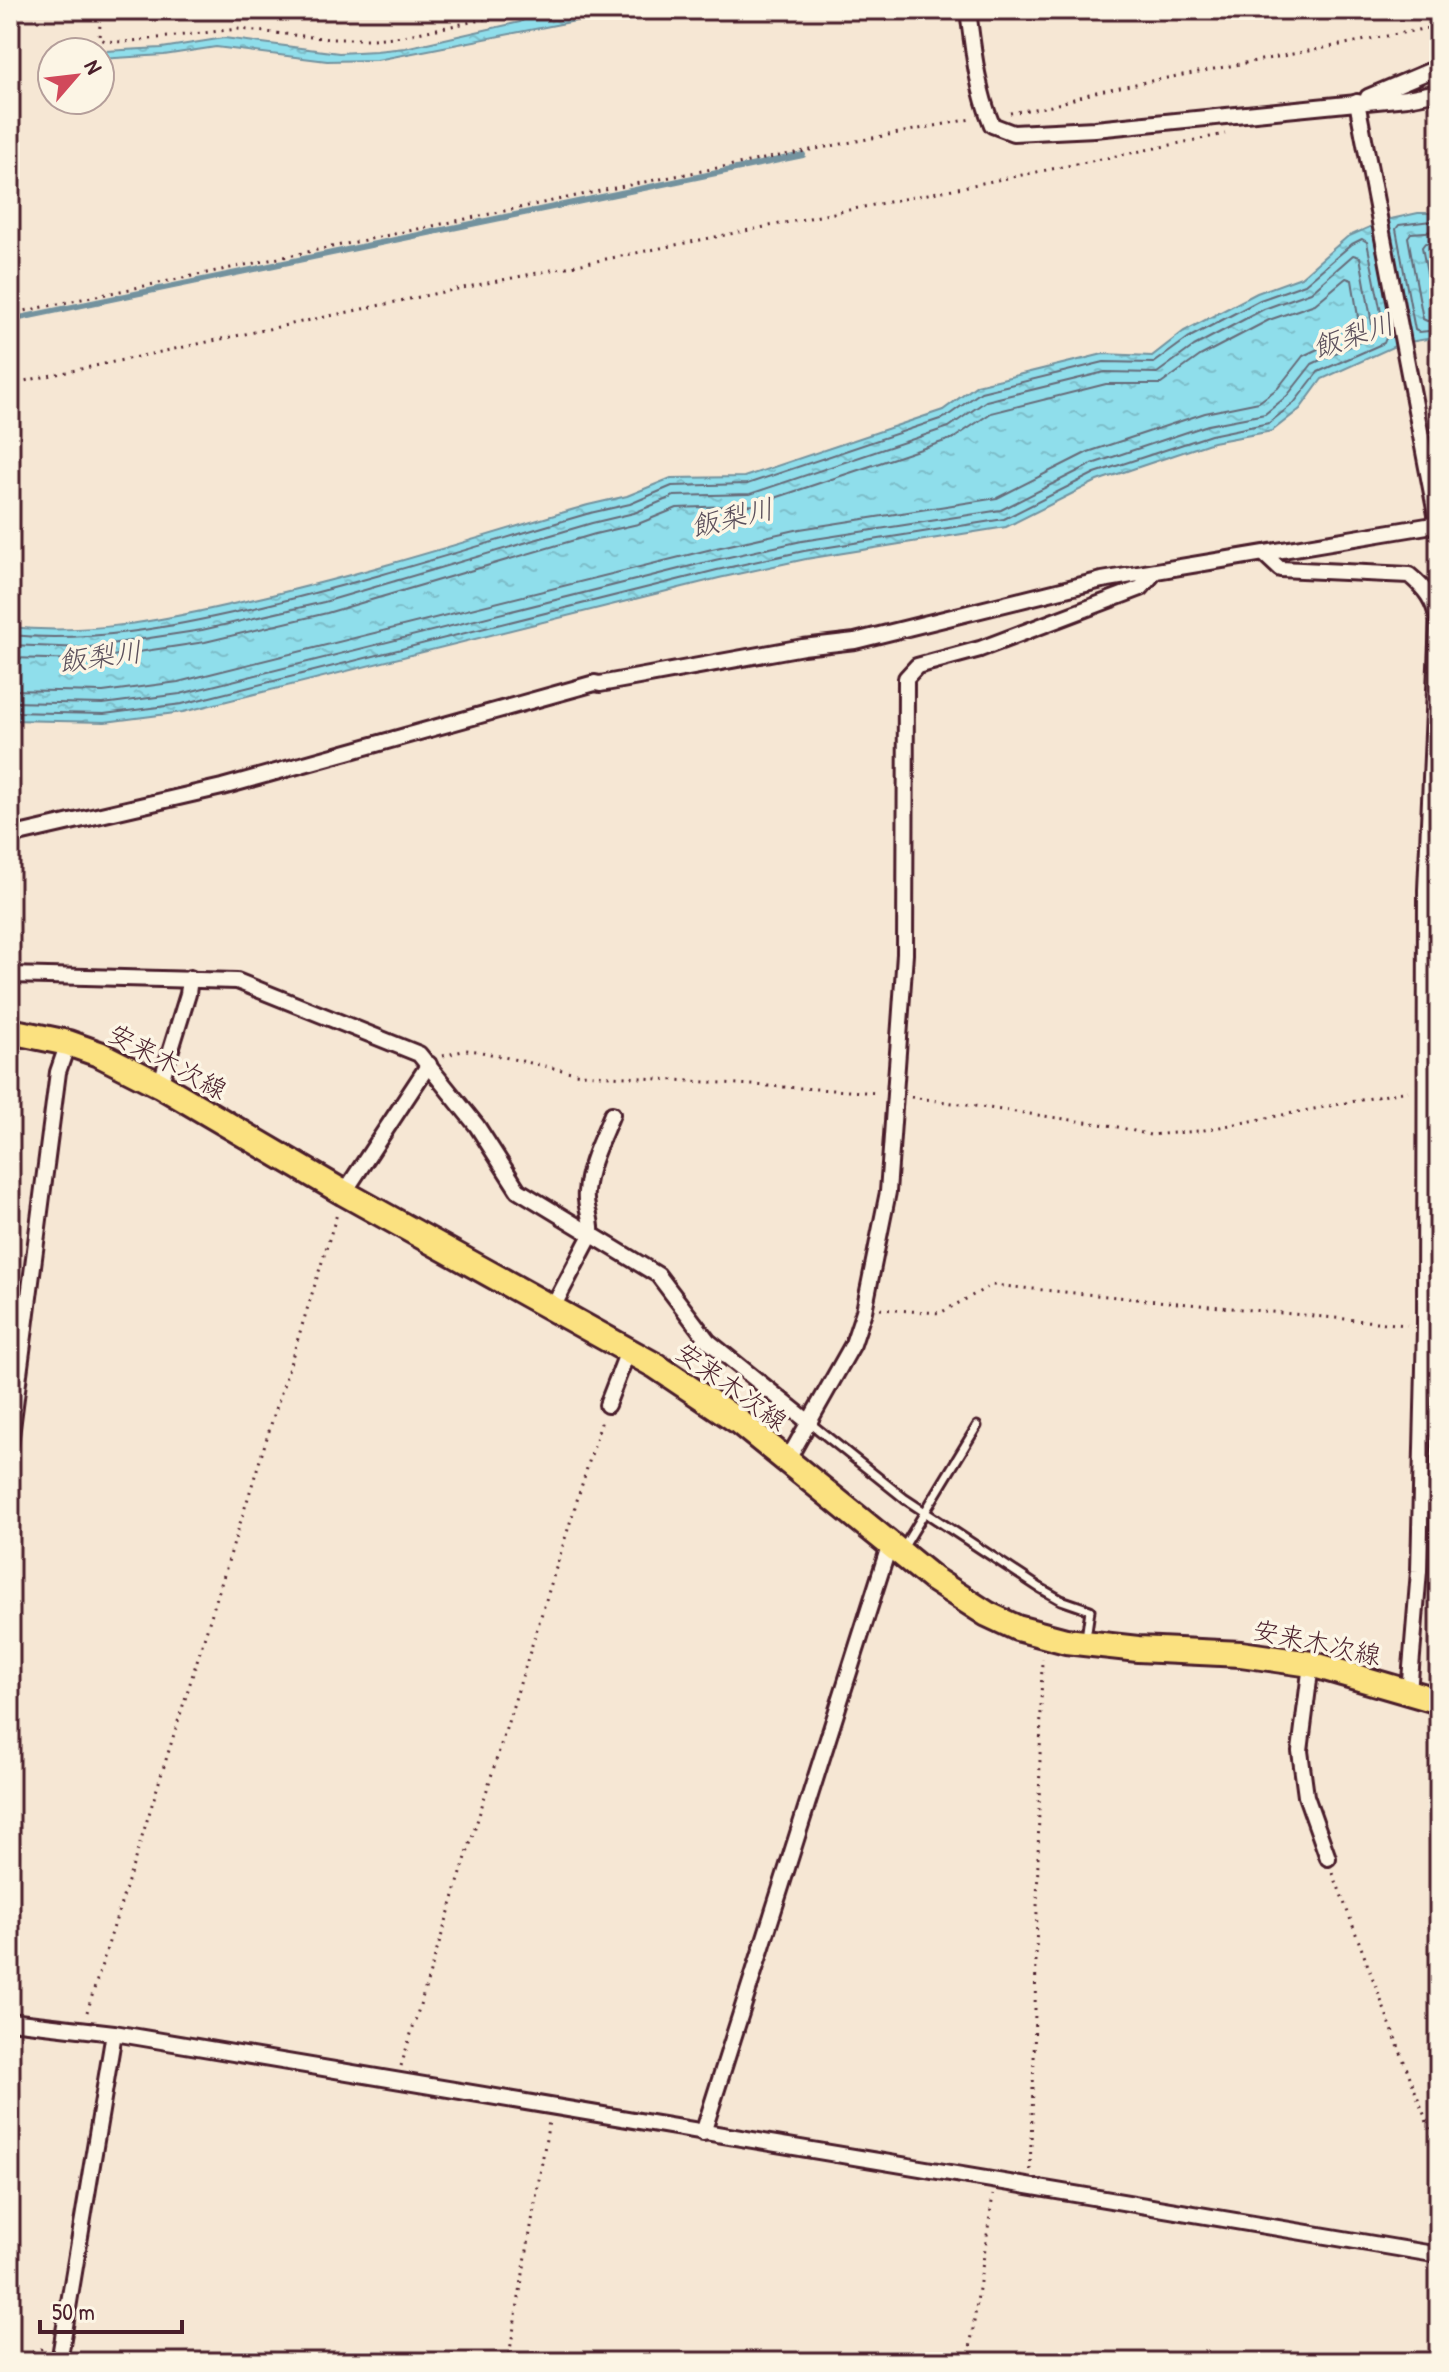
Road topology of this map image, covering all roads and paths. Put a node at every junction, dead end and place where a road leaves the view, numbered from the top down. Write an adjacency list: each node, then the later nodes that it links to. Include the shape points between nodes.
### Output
1 (101, 10): 2 (path, via 99,38 109,42 238,29 373,39)
2 (529, 10)
3 (968, 10): 8 (street)
4 (1439, 26): 8 (path)
5 (1439, 67): 7 (street)
6 (1439, 92): 7 (street)
7 (1358, 108): 8 (street, via 1037,133 1004,131); 12 (street)
8 (988, 116): 10 (path)
9 (1230, 133): 11 (path)
10 (10, 314)
11 (10, 384)
12 (1438, 524): 13 (street)
13 (1265, 555): 14 (street); 22 (street, via 1280,569 1409,575 1436,609 1426,890)
14 (1153, 574): 15 (street, via 1102,580 855,641 595,683 222,787); 23 (street, via 1141,588 980,649 917,666 906,678 905,954)
15 (10, 836)
16 (10, 975): 17 (street)
17 (190, 978): 20 (street, via 246,982 419,1054); 21 (street)
18 (10, 1031): 19 (main road, 安来木次線)
19 (68, 1043): 21 (main road, 安来木次線); 34 (street, via 58,1072)
20 (429, 1064): 23 (path, via 466,1050 580,1074); 25 (street); 26 (street, via 518,1190)
21 (160, 1085): 25 (main road, 安来木次線)
22 (1427, 1087): 23 (path, via 1199,1131 1150,1135); 29 (street)
23 (895, 1094): 28 (street, via 888,1192)
24 (612, 1114): 26 (street, via 589,1171 585,1195)
25 (344, 1193): 27 (main road, 安来木次線); 45 (path)
26 (591, 1235): 27 (street); 32 (street, via 658,1275 708,1341)
27 (552, 1309): 30 (main road, 安来木次線)
28 (864, 1311): 29 (path, via 940,1313 992,1285); 32 (street, via 853,1344)
29 (1425, 1327): 41 (street, via 1419,1571)
30 (628, 1351): 31 (street); 35 (main road, 安来木次線, via 738,1421)
31 (607, 1405): 47 (path)
32 (810, 1423): 35 (street); 36 (lane)
33 (977, 1426): 36 (lane)
34 (10, 1444)
35 (787, 1461): 37 (main road, 安来木次線)
36 (924, 1512): 37 (lane); 39 (lane, via 1040,1588 1090,1610)
37 (895, 1548): 38 (main road, 安来木次線, via 963,1601); 49 (street)
38 (1043, 1636): 39 (main road, 安来木次線); 51 (path)
39 (1085, 1644): 40 (main road, 安来木次線)
40 (1311, 1664): 41 (main road, 安来木次線); 43 (street, via 1300,1751 1306,1796)
41 (1409, 1692): 42 (main road, 安来木次線)
42 (1439, 1701)
43 (1328, 1858): 50 (path)
44 (10, 2021): 45 (street)
45 (81, 2031): 46 (street)
46 (114, 2033): 48 (street); 54 (street)
47 (403, 2060)
48 (552, 2105): 49 (street); 55 (path)
49 (703, 2133): 52 (street)
50 (1439, 2154)
51 (1030, 2170)
52 (996, 2179): 53 (street); 56 (path)
53 (1439, 2255)
54 (60, 2357)
55 (508, 2362)
56 (968, 2362)

